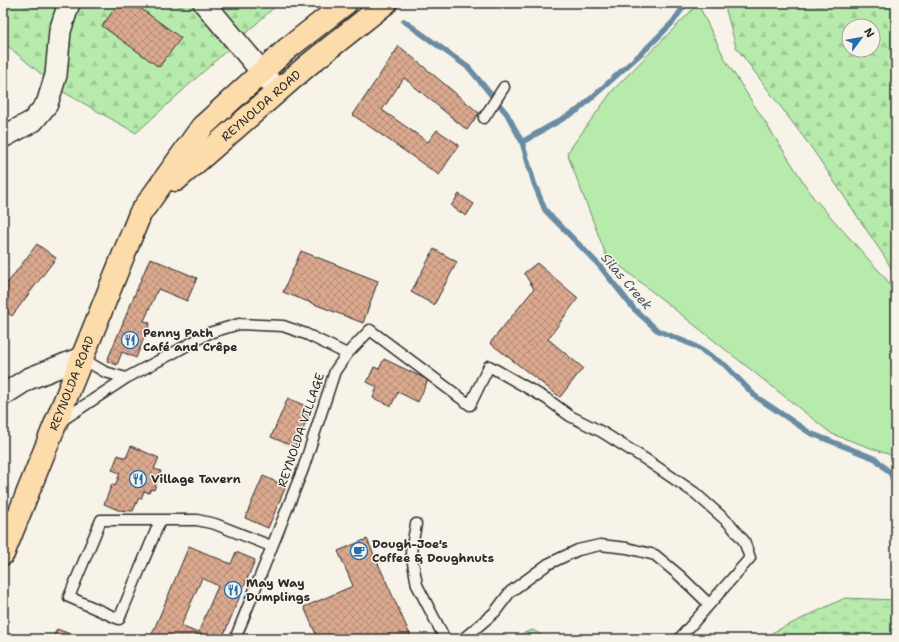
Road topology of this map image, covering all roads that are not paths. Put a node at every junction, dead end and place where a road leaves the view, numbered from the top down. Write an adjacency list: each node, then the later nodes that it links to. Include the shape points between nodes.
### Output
1 (69, 3): 9 (street, via 60,31 56,76 47,104 32,121)
2 (204, 3): 5 (street)
3 (346, 3): 5 (main road, REYNOLDA ROAD)
4 (386, 3): 7 (main road, REYNOLDA ROAD)
5 (263, 71): 7 (street); 10 (main road, REYNOLDA ROAD, via 202,127)
6 (504, 87): 8 (lane)
7 (278, 91): 10 (main road, REYNOLDA ROAD, via 193,163)
8 (484, 118)
9 (3, 137)
10 (140, 214): 12 (main road, REYNOLDA ROAD)
11 (347, 354): 13 (lane, via 283,326 239,324 209,333); 18 (lane, REYNOLDA VILLAGE, via 335,371 303,469); 20 (lane, REYNOLDA VILLAGE, via 370,330 470,405 489,366 645,459 688,489 730,524 744,541 750,558)
12 (81, 358): 13 (lane, via 105,372); 14 (street, via 28,379); 15 (main road, REYNOLDA ROAD)
13 (126, 378): 15 (lane)
14 (3, 395)
15 (55, 425): 19 (main road, REYNOLDA ROAD)
16 (160, 521): 16 (lane, via 101,520 69,597 119,619); 18 (lane, via 197,520 215,524)
17 (416, 524): 22 (lane, via 411,552 417,585)
18 (271, 546): 21 (lane, REYNOLDA VILLAGE)
19 (3, 554)
20 (708, 604): 23 (lane, via 655,555 600,545 578,550 548,564 510,592 495,612); 24 (lane)
21 (235, 639)
22 (445, 639)
23 (462, 639)
24 (679, 639)

